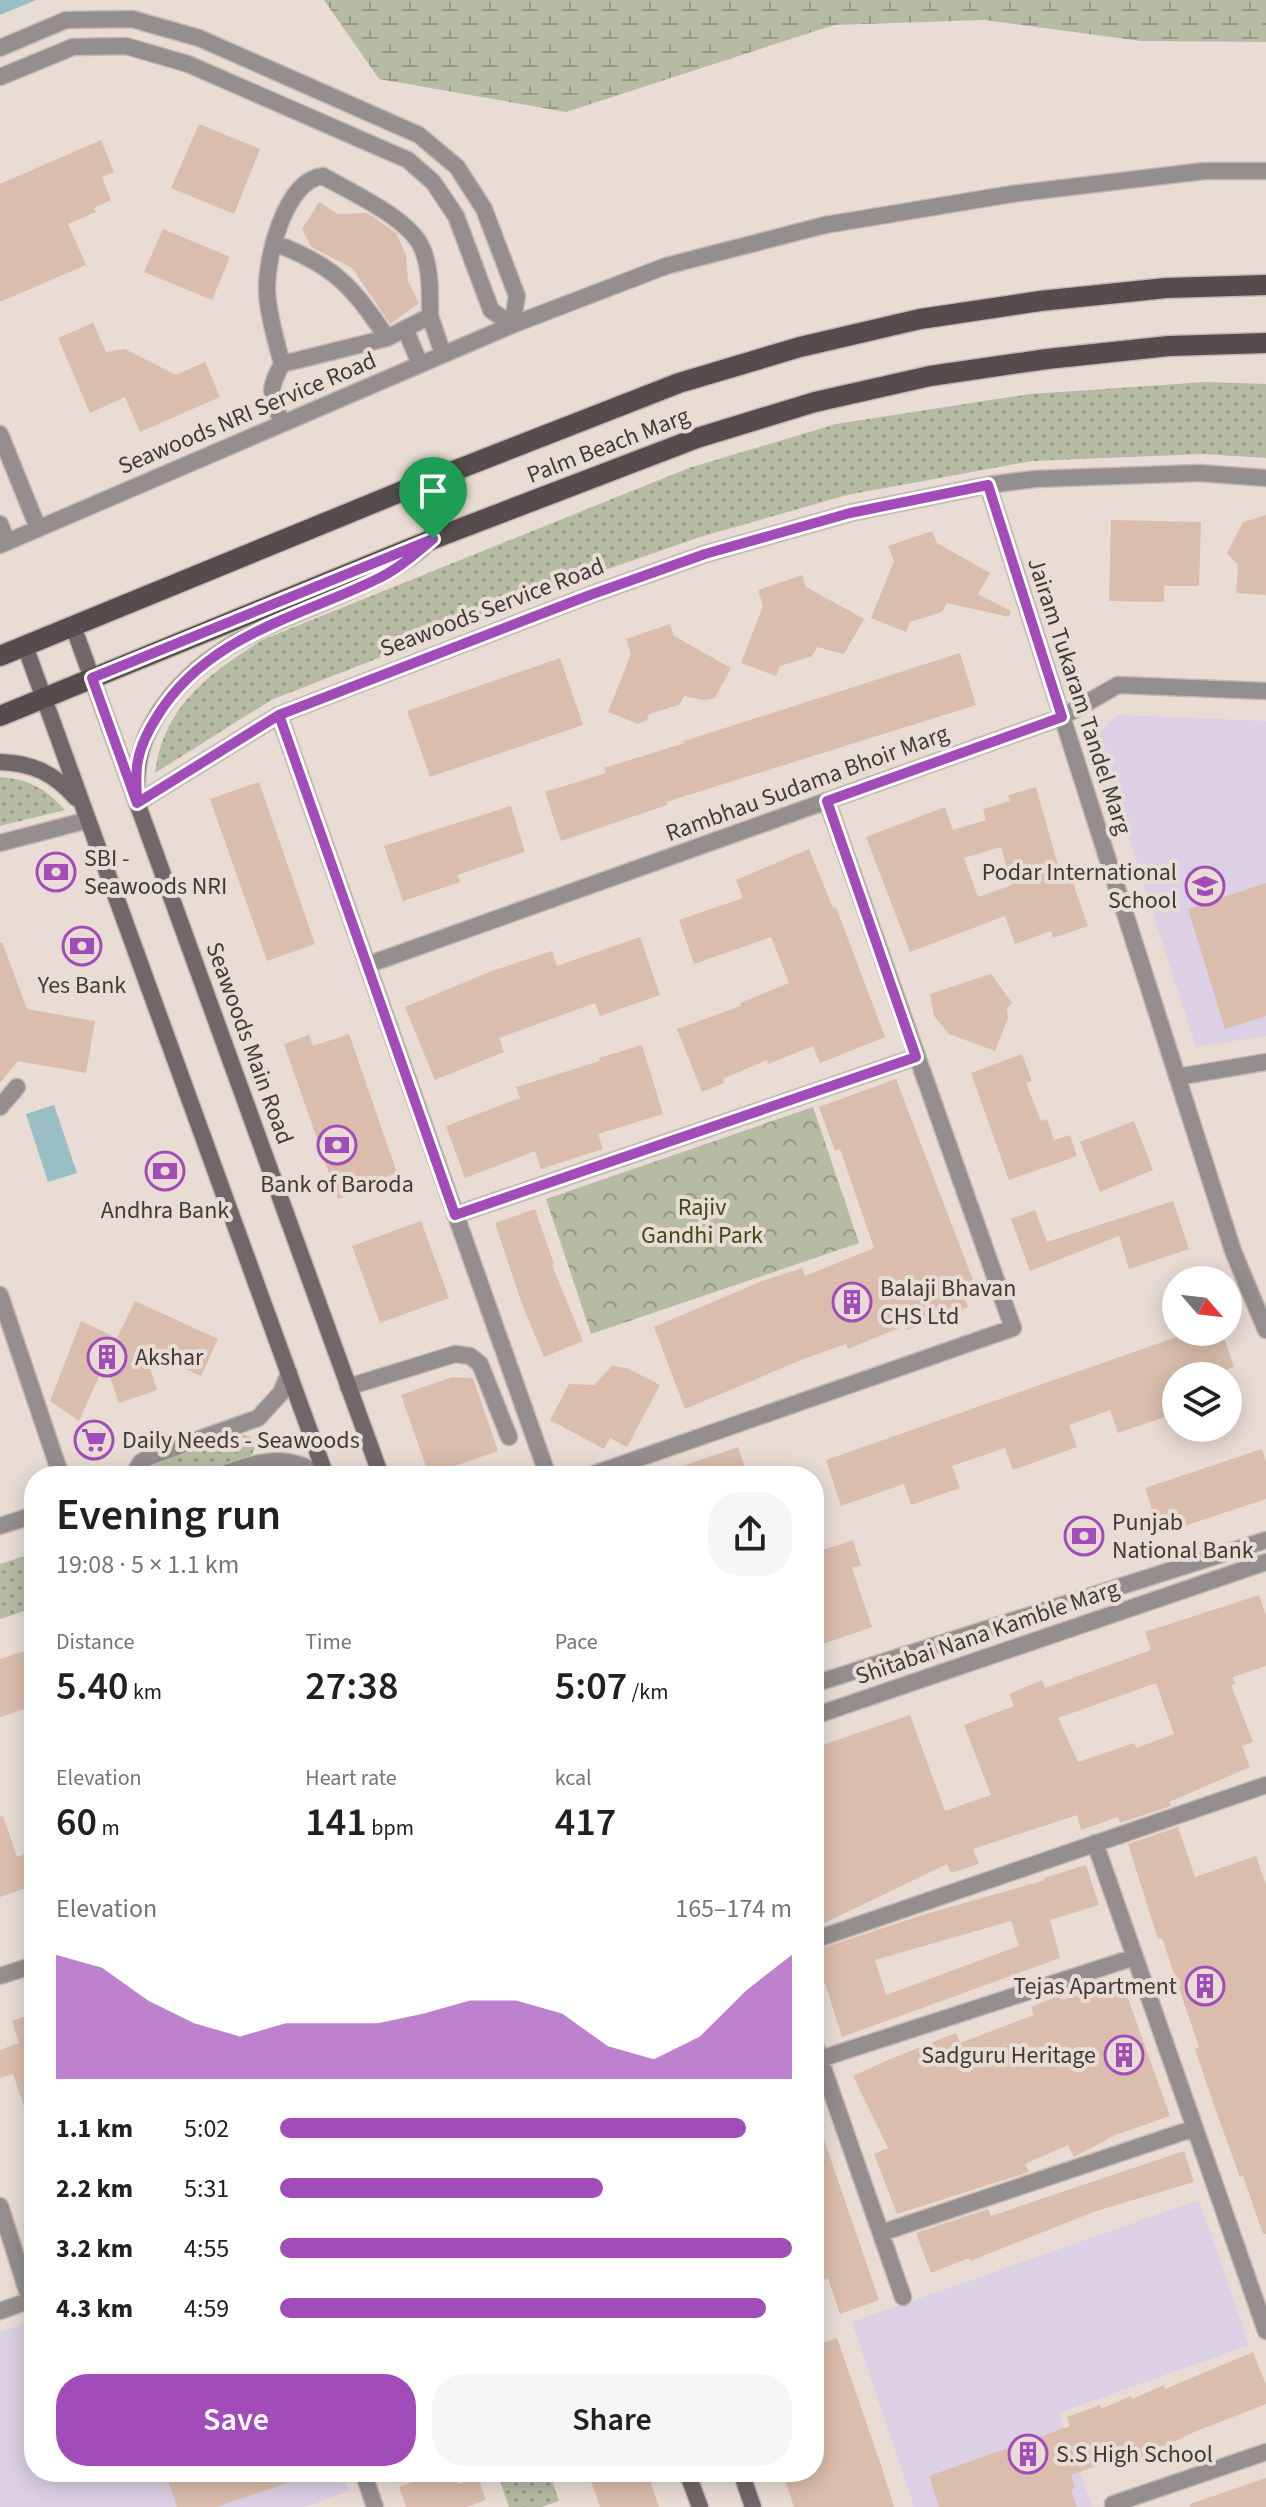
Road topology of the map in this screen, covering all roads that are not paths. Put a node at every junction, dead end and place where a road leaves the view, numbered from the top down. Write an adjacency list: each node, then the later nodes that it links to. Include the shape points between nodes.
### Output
1 (0, 48): 7 (street, via 66,20 132,19 199,38 419,135 457,167 484,209 517,296)
2 (0, 77): 7 (street, via 73,47 126,46 188,64 408,160 433,182 456,216 491,310)
3 (1266, 171): 7 (street, Seawoods NRI Service Road, via 1204,171 1027,192 825,225 666,266)
4 (274, 243): 6 (street, via 295,195 308,181 323,176 410,229 430,278); 9 (street, via 327,267 357,295); 12 (street, via 266,287)
5 (1266, 285): 22 (main road, Palm Beach Marg, via 1166,288 1040,301 920,319 800,347 679,383)
6 (430, 316): 8 (street); 11 (street)
7 (512, 325): 11 (street, Seawoods NRI Service Road)
8 (406, 331): 9 (street); 13 (street)
9 (387, 338): 12 (street)
10 (1266, 343): 20 (main road, Palm Beach Marg, via 1169,346 1047,359 930,376 815,402 697,438)
11 (443, 354): 13 (street, Seawoods NRI Service Road)
12 (282, 364): 14 (street, via 270,389)
13 (420, 364): 14 (street, Seawoods NRI Service Road)
14 (282, 424): 19 (street, Seawoods NRI Service Road)
15 (0, 434): 19 (street)
16 (1266, 478): 17 (street, Seawoods Service Road, via 1199,473)
17 (988, 485): 28 (street, Seawoods Service Road, via 850,513 705,554); 30 (street, Jairam Tukaram Tandel Marg)
18 (0, 524): 21 (street)
19 (38, 528): 21 (street, Seawoods NRI Service Road)
20 (433, 539): 25 (main road, Palm Beach Marg); 33 (main road, via 374,581 257,629 192,673 169,698 144,741)
21 (4, 543)
22 (73, 626): 23 (main road, Palm Beach Marg); 25 (main road, Seawoods Main Road)
23 (25, 646): 24 (main road, Palm Beach Marg); 27 (main road)
24 (0, 656)
25 (92, 678): 27 (main road, Palm Beach Marg); 33 (main road, Seawoods Main Road)
26 (1266, 691): 30 (street, Rambhau Sudama Bhoir Marg, via 1118,685)
27 (44, 698): 29 (main road, Palm Beach Marg); 34 (main road)
28 (279, 715): 33 (street, Seawoods Service Road); 36 (street)
29 (0, 716)
30 (1062, 717): 32 (street, Rambhau Sudama Bhoir Marg); 39 (street, Jairam Tukaram Tandel Marg)
31 (0, 762): 34 (main road, via 48,773 77,799)
32 (827, 801): 36 (street, Rambhau Sudama Bhoir Marg); 37 (street)
33 (137, 803): 46 (main road, Seawoods Main Road)
34 (88, 820): 35 (street); 45 (main road)
35 (0, 843)
36 (367, 965): 42 (street)
37 (916, 1057): 42 (street); 55 (street, via 1013,1328)
38 (1266, 1062): 39 (street)
39 (1177, 1077): 44 (street, Jairam Tukaram Tandel Marg, via 1233,1251)
40 (17, 1087): 41 (street)
41 (0, 1107)
42 (455, 1215): 54 (street)
43 (0, 1295): 48 (street)
44 (1266, 1330)
45 (289, 1373): 49 (street, via 281,1393 258,1418 149,1457); 52 (main road)
46 (348, 1387): 47 (street, via 455,1354 470,1356 480,1364); 53 (main road, Seawoods Main Road)
47 (509, 1437)
48 (58, 1466)
49 (139, 1466)
50 (251, 1466): 51 (street, via 272,1460)
51 (303, 1466)
52 (321, 1466)
53 (377, 1466)
54 (544, 1466)
55 (617, 1466)
56 (24, 1518): 57 (street)
57 (0, 1526)
58 (1266, 1540): 60 (street, Shitabai Nana Kamble Marg)
59 (1266, 1562): 61 (street, Shitabai Nana Kamble Marg)
60 (824, 1681)
61 (824, 1713)
62 (1266, 1785): 63 (street)
63 (1095, 1843): 64 (street); 65 (street)
64 (824, 1937)
65 (1135, 1957): 68 (street); 70 (street)
66 (24, 1968): 67 (street)
67 (0, 1976)
68 (824, 2058)
69 (824, 2070): 72 (street)
70 (1195, 2128): 72 (street); 77 (street)
71 (0, 2206): 73 (street)
72 (881, 2233): 74 (street)
73 (24, 2276)
74 (903, 2297)
75 (24, 2303): 76 (street)
76 (0, 2311)
77 (1266, 2331)
78 (1266, 2452): 85 (street)
79 (366, 2482): 82 (street)
80 (691, 2482): 83 (main road)
81 (744, 2482): 84 (main road)
82 (372, 2506)
83 (700, 2507)
84 (753, 2507)
85 (1114, 2507)

